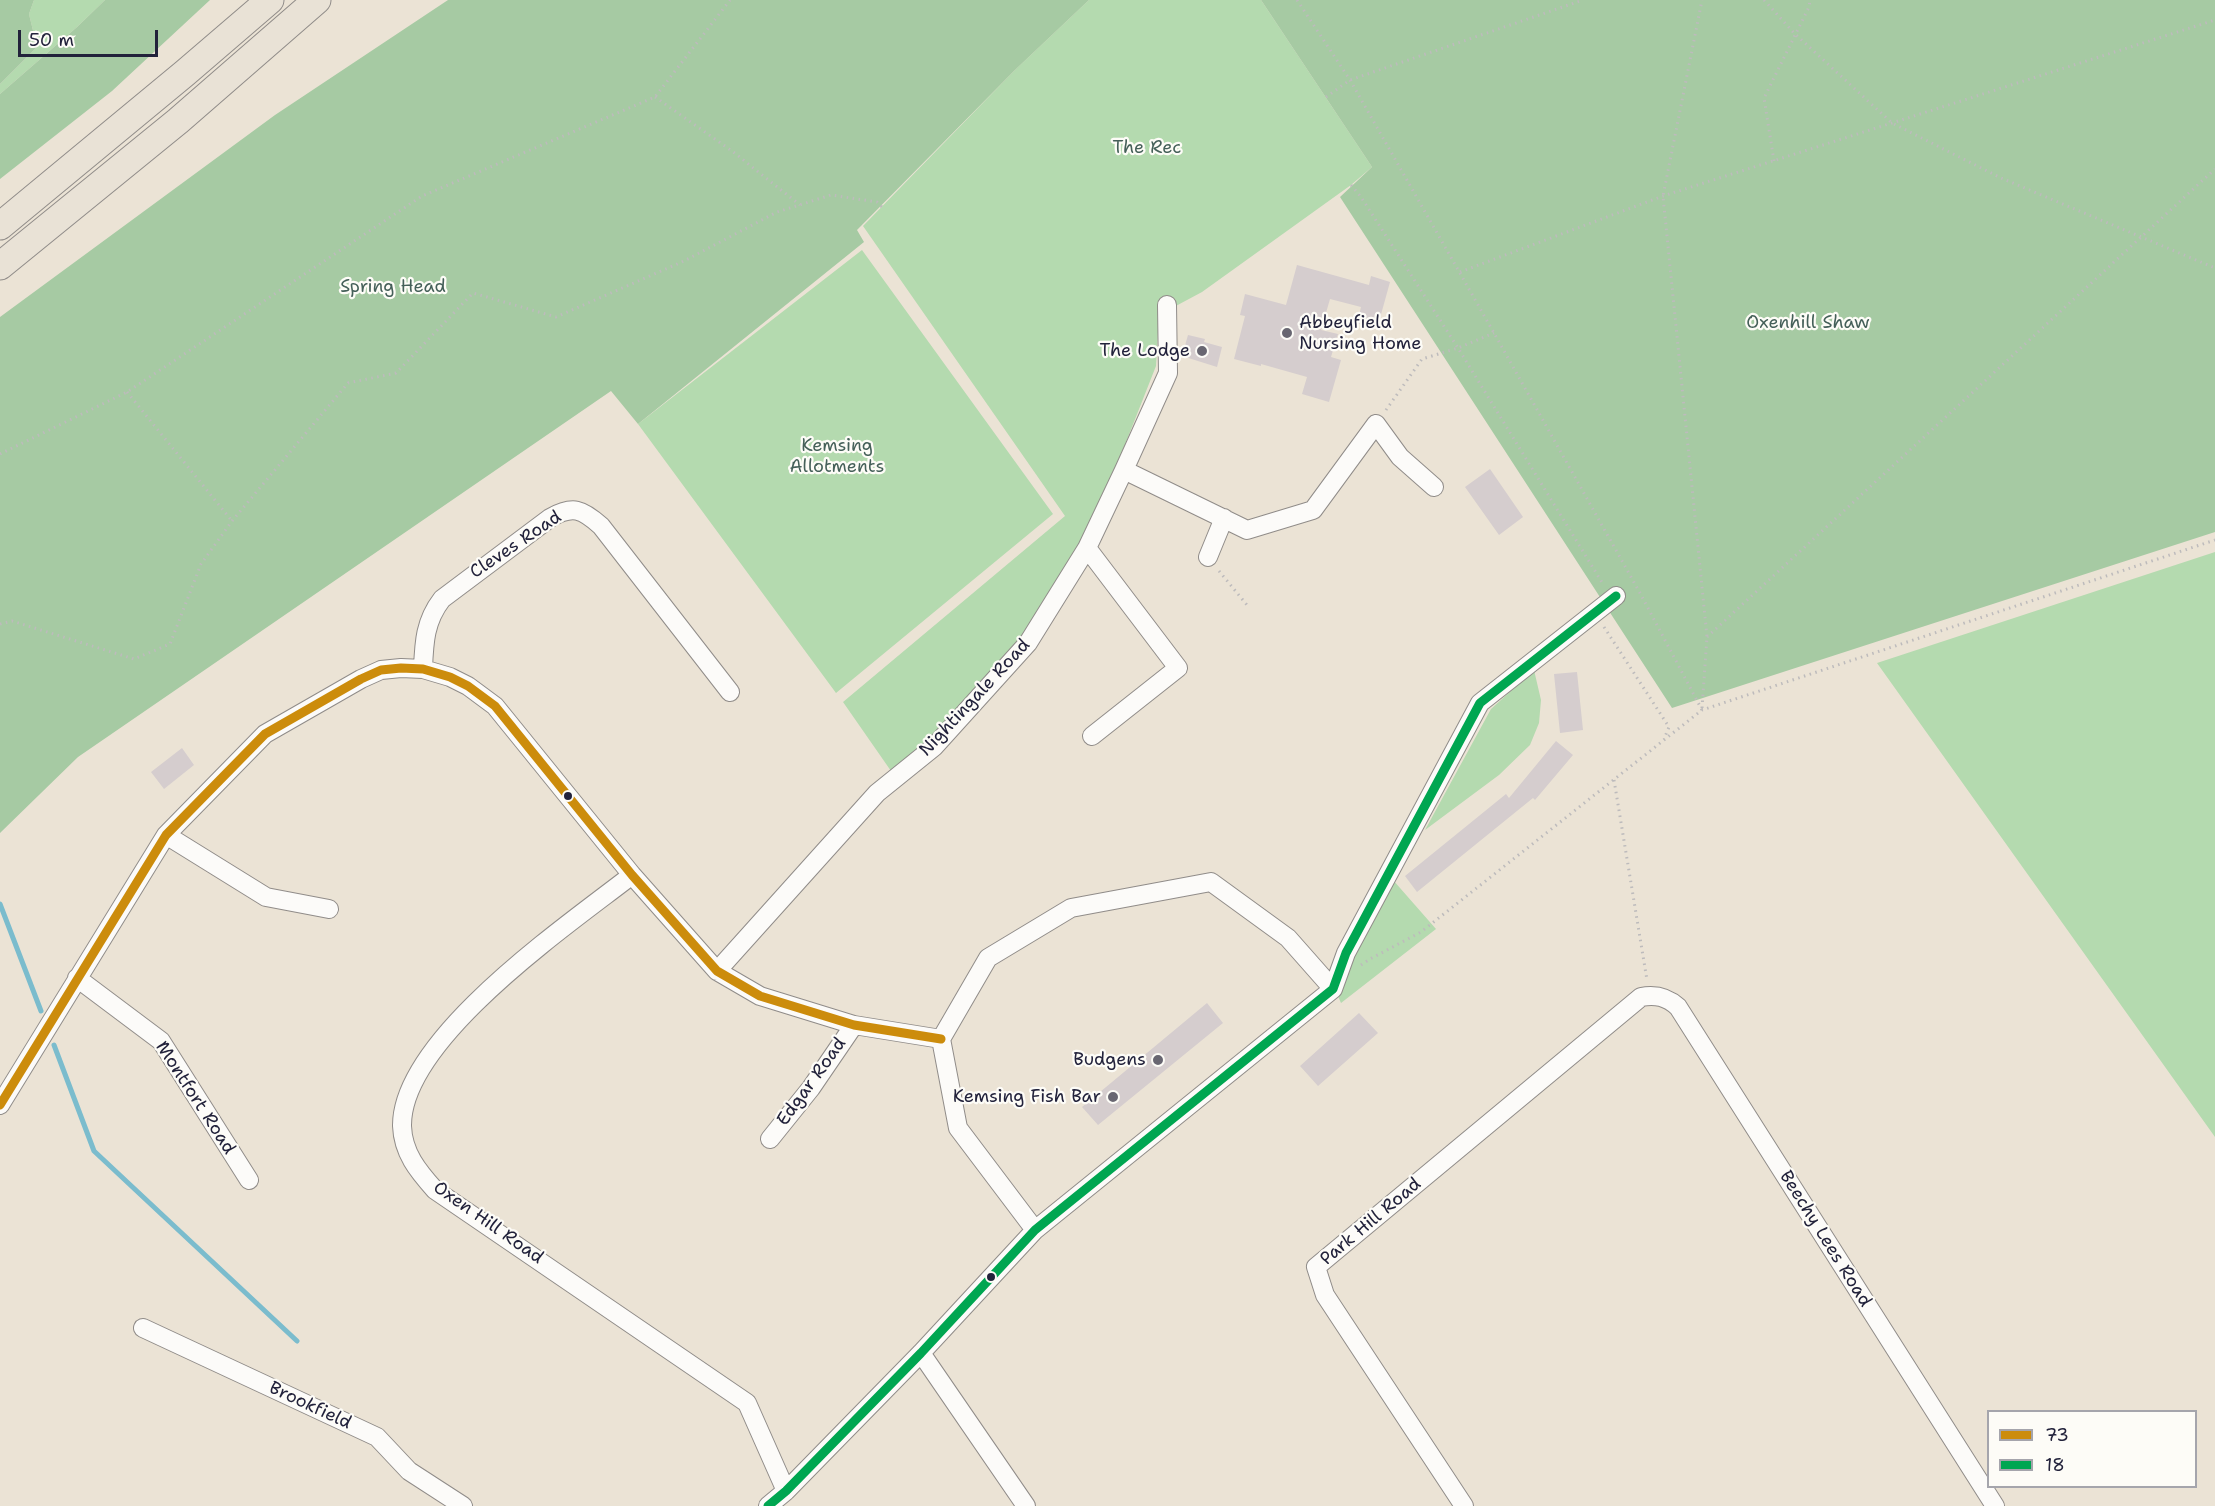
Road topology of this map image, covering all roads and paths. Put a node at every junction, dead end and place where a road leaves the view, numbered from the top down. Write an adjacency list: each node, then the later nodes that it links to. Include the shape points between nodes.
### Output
1 (270, 0): 21 (highway)
2 (317, 0): 23 (highway, via 178,121)
3 (730, 0): 12 (path)
4 (1297, 0): 11 (path)
5 (1583, 0): 11 (path)
6 (1702, 0): 18 (path)
7 (1764, 0): 10 (path)
8 (1810, 0): 10 (path)
9 (2215, 21): 14 (path)
10 (1794, 33): 14 (path); 15 (path, via 1764,98)
11 (1350, 80): 13 (path); 25 (path)
12 (655, 97): 19 (path); 29 (path, via 422,196)
13 (1326, 98)
14 (1892, 123): 15 (path); 22 (path, via 2001,178)
15 (1774, 161): 18 (path)
16 (2215, 169): 22 (path)
17 (1351, 185): 28 (path)
18 (1663, 196): 25 (path); 43 (path)
19 (800, 205): 20 (path, via 831,195 877,202); 35 (path, via 777,212 684,261 556,317 473,292 396,373 348,383)
20 (882, 207)
21 (0, 226)
22 (2142, 238): 24 (path); 43 (path)
23 (0, 266)
24 (2215, 268)
25 (1460, 272): 27 (path)
26 (1167, 305): 32 (street, Nightingale Road, via 1168,373)
27 (1494, 333): 28 (path); 46 (path)
28 (1458, 348): 30 (path, via 1422,359); 39 (path)
29 (127, 393): 31 (path); 35 (path)
30 (1376, 424): 33 (street, via 1400,457); 34 (street, via 1313,510 1247,530)
31 (0, 454)
32 (1124, 470): 34 (street); 37 (street, Nightingale Road)
33 (1434, 487)
34 (1224, 518): 38 (street)
35 (232, 521): 42 (path, via 201,564 170,644 134,659 12,621)
36 (2215, 540): 46 (path)
37 (1087, 548): 47 (street, via 1178,668); 54 (street, Nightingale Road, via 1028,643 934,747 877,793)
38 (1208, 557): 40 (path)
39 (1614, 598): 41 (street)
40 (1247, 605)
41 (1595, 613): 48 (path, via 1668,727); 56 (street, via 1480,703 1346,953)
42 (0, 624)
43 (1707, 637): 46 (path)
44 (423, 669): 45 (street, Cleves Road, via 431,612 442,599 550,518 568,510 585,513 601,526); 50 (street, via 381,670 274,728); 51 (street, via 468,686 495,706)
45 (730, 692)
46 (1702, 710): 48 (path)
47 (1092, 736)
48 (1663, 741): 49 (path)
49 (1614, 780): 53 (path, via 1421,932); 57 (path)
50 (166, 835): 52 (street, via 266,897); 55 (street)
51 (632, 875): 54 (street); 66 (street, Oxen Hill Road, via 516,965 434,1050 409,1092 402,1127 405,1146 411,1161 435,1190 747,1403)
52 (329, 909)
53 (1360, 966)
54 (717, 971): 58 (street, via 760,996)
55 (77, 978): 60 (street); 62 (street, Montfort Road, via 161,1041)
56 (1333, 989): 59 (street, via 1288,938 1211,882 1071,908 988,958); 63 (street)
57 (1645, 996): 70 (street, Park Hill Road, via 1316,1267 1325,1295); 71 (street, Beechy Lees Road, via 1669,999 1685,1017)
58 (854, 1025): 59 (street); 61 (street, Edgar Road)
59 (941, 1039): 63 (street, via 958,1128)
60 (0, 1105)
61 (770, 1139)
62 (249, 1180)
63 (1035, 1230): 65 (street)
64 (143, 1328): 67 (street, Brookfield, via 377,1437 409,1471)
65 (921, 1353): 66 (street); 69 (street)
66 (786, 1491): 68 (street)
67 (463, 1506)
68 (768, 1506)
69 (1026, 1506)
70 (1464, 1506)
71 (1995, 1506)

